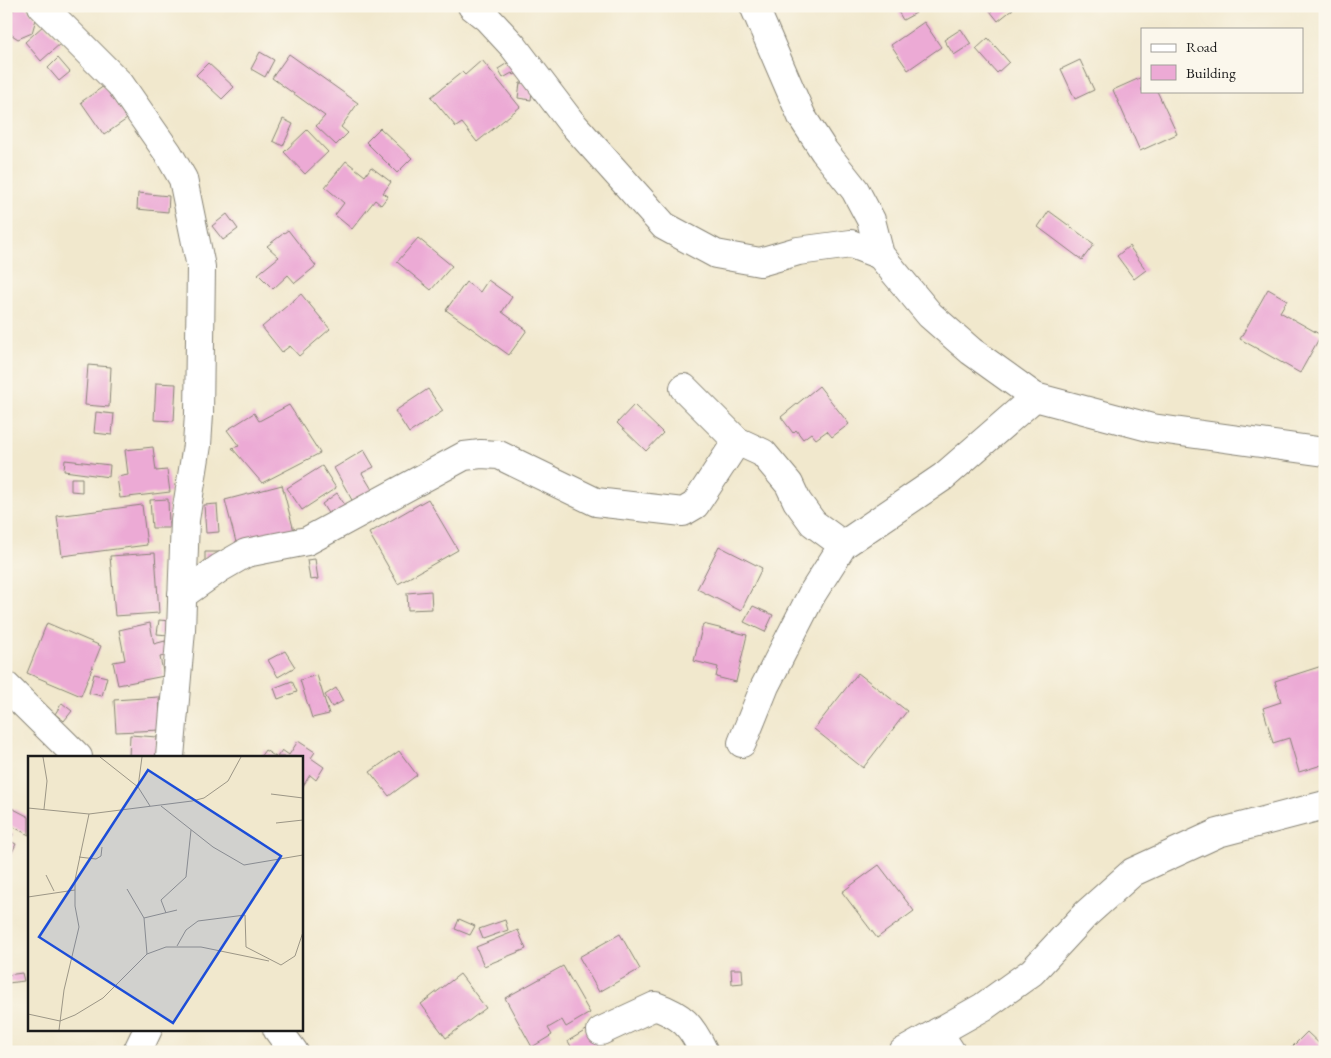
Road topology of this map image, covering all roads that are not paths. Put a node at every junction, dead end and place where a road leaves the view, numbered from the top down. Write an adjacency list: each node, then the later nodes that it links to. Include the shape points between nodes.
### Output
1 (42, 6): 10 (street, via 120,84 183,179 201,268 199,414 185,520)
2 (472, 6): 4 (street, via 514,46 570,121 664,226 716,254 760,262 798,251 851,244)
3 (754, 6): 4 (street, via 802,117 824,152 855,190 871,220)
4 (880, 255): 6 (street, via 930,315 971,351)
5 (684, 388): 7 (street)
6 (1035, 397): 8 (street, via 1152,428); 9 (street, via 943,477)
7 (737, 441): 9 (street, via 763,453 789,484 813,523); 10 (street, via 695,505 683,512 596,502 499,455 464,456 307,541 246,553)
8 (1325, 452)
9 (843, 545): 12 (street, via 812,594 765,686)
10 (182, 595): 14 (street)
11 (6, 686): 13 (street)
12 (742, 743)
13 (77, 756)
14 (170, 756)
15 (1325, 805): 19 (street, via 1218,833 1133,872 1086,914 1032,972 983,1007)
16 (148, 1030): 20 (street)
17 (278, 1030): 21 (street)
18 (601, 1031): 22 (street, via 655,1006 673,1012 688,1023)
19 (944, 1042): 23 (street)
20 (137, 1052)
21 (294, 1052)
22 (704, 1052)
23 (902, 1052)

